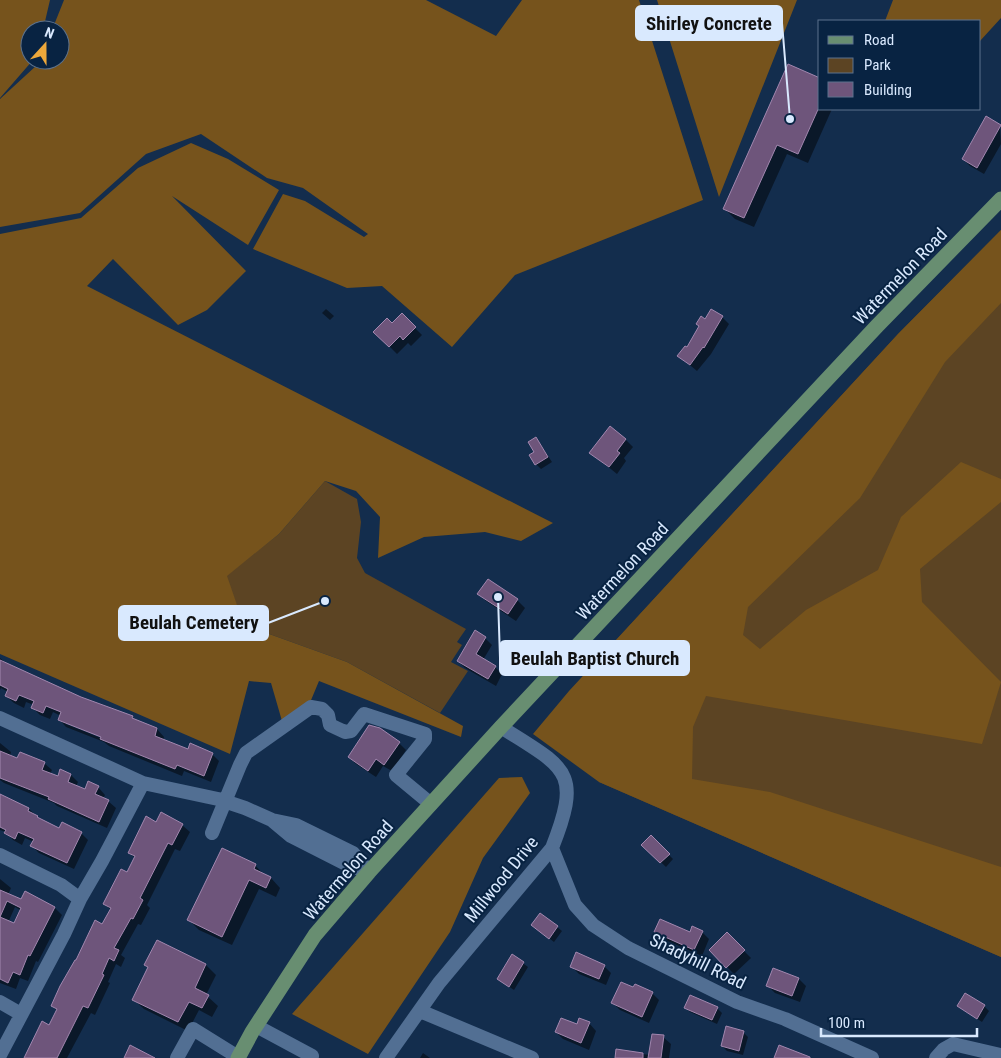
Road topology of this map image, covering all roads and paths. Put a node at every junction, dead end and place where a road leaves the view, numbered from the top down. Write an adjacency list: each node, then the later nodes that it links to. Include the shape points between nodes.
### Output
1 (1001, 199): 3 (main road, Watermelon Road)
2 (0, 718): 4 (street)
3 (501, 726): 6 (main road, Watermelon Road); 8 (street, Millwood Drive, via 554,762 562,772 568,797)
4 (143, 783): 5 (street); 11 (street)
5 (226, 802): 6 (street, via 246,753 311,707 322,709 328,715 330,725 345,732 351,731 364,714 425,734 425,739 396,775); 7 (street); 10 (street, via 272,820 291,836 346,864)
6 (431, 804): 10 (main road, Watermelon Road)
7 (212, 833)
8 (552, 848): 13 (street, Millwood Drive, via 439,983); 23 (street, Shadyhill Road, via 575,905 593,925 628,948 737,1002 786,1019)
9 (0, 855): 11 (street)
10 (370, 872): 15 (main road, Watermelon Road, via 315,935)
11 (80, 898): 14 (street)
12 (0, 1002): 14 (street)
13 (420, 1011): 21 (street, Millwood Drive); 22 (street)
14 (21, 1014): 16 (street)
15 (256, 1026): 18 (street); 20 (main road, Watermelon Road)
16 (0, 1055)
17 (1000, 1055): 24 (street, via 953,1044)
18 (312, 1056)
19 (177, 1058): 20 (street, via 193,1029)
20 (238, 1058)
21 (386, 1058)
22 (532, 1058)
23 (872, 1058)
24 (936, 1058)

